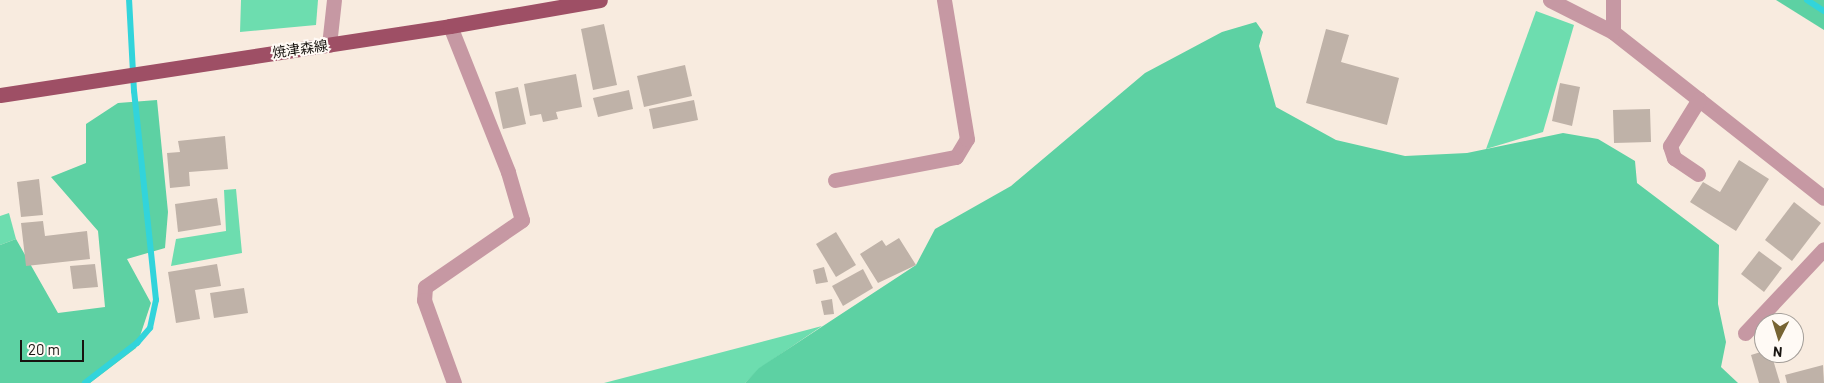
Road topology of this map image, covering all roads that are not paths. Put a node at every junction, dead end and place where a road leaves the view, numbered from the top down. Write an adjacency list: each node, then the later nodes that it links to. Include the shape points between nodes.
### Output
1 (334, 0): 8 (street)
2 (600, 0): 6 (main road, 焼津森線)
3 (944, 0): 12 (street, via 967,139 956,157)
4 (1550, 0): 7 (street)
5 (1613, 0): 7 (street)
6 (450, 26): 8 (main road, 焼津森線); 16 (street, via 508,172 522,220 425,286 424,300)
7 (1613, 32): 10 (street)
8 (329, 44): 9 (main road, 焼津森線)
9 (0, 95)
10 (1699, 99): 11 (street, via 1670,146 1674,158); 13 (street)
11 (1698, 174)
12 (835, 180)
13 (1824, 198)
14 (1824, 249): 15 (street)
15 (1745, 333)
16 (454, 383)

